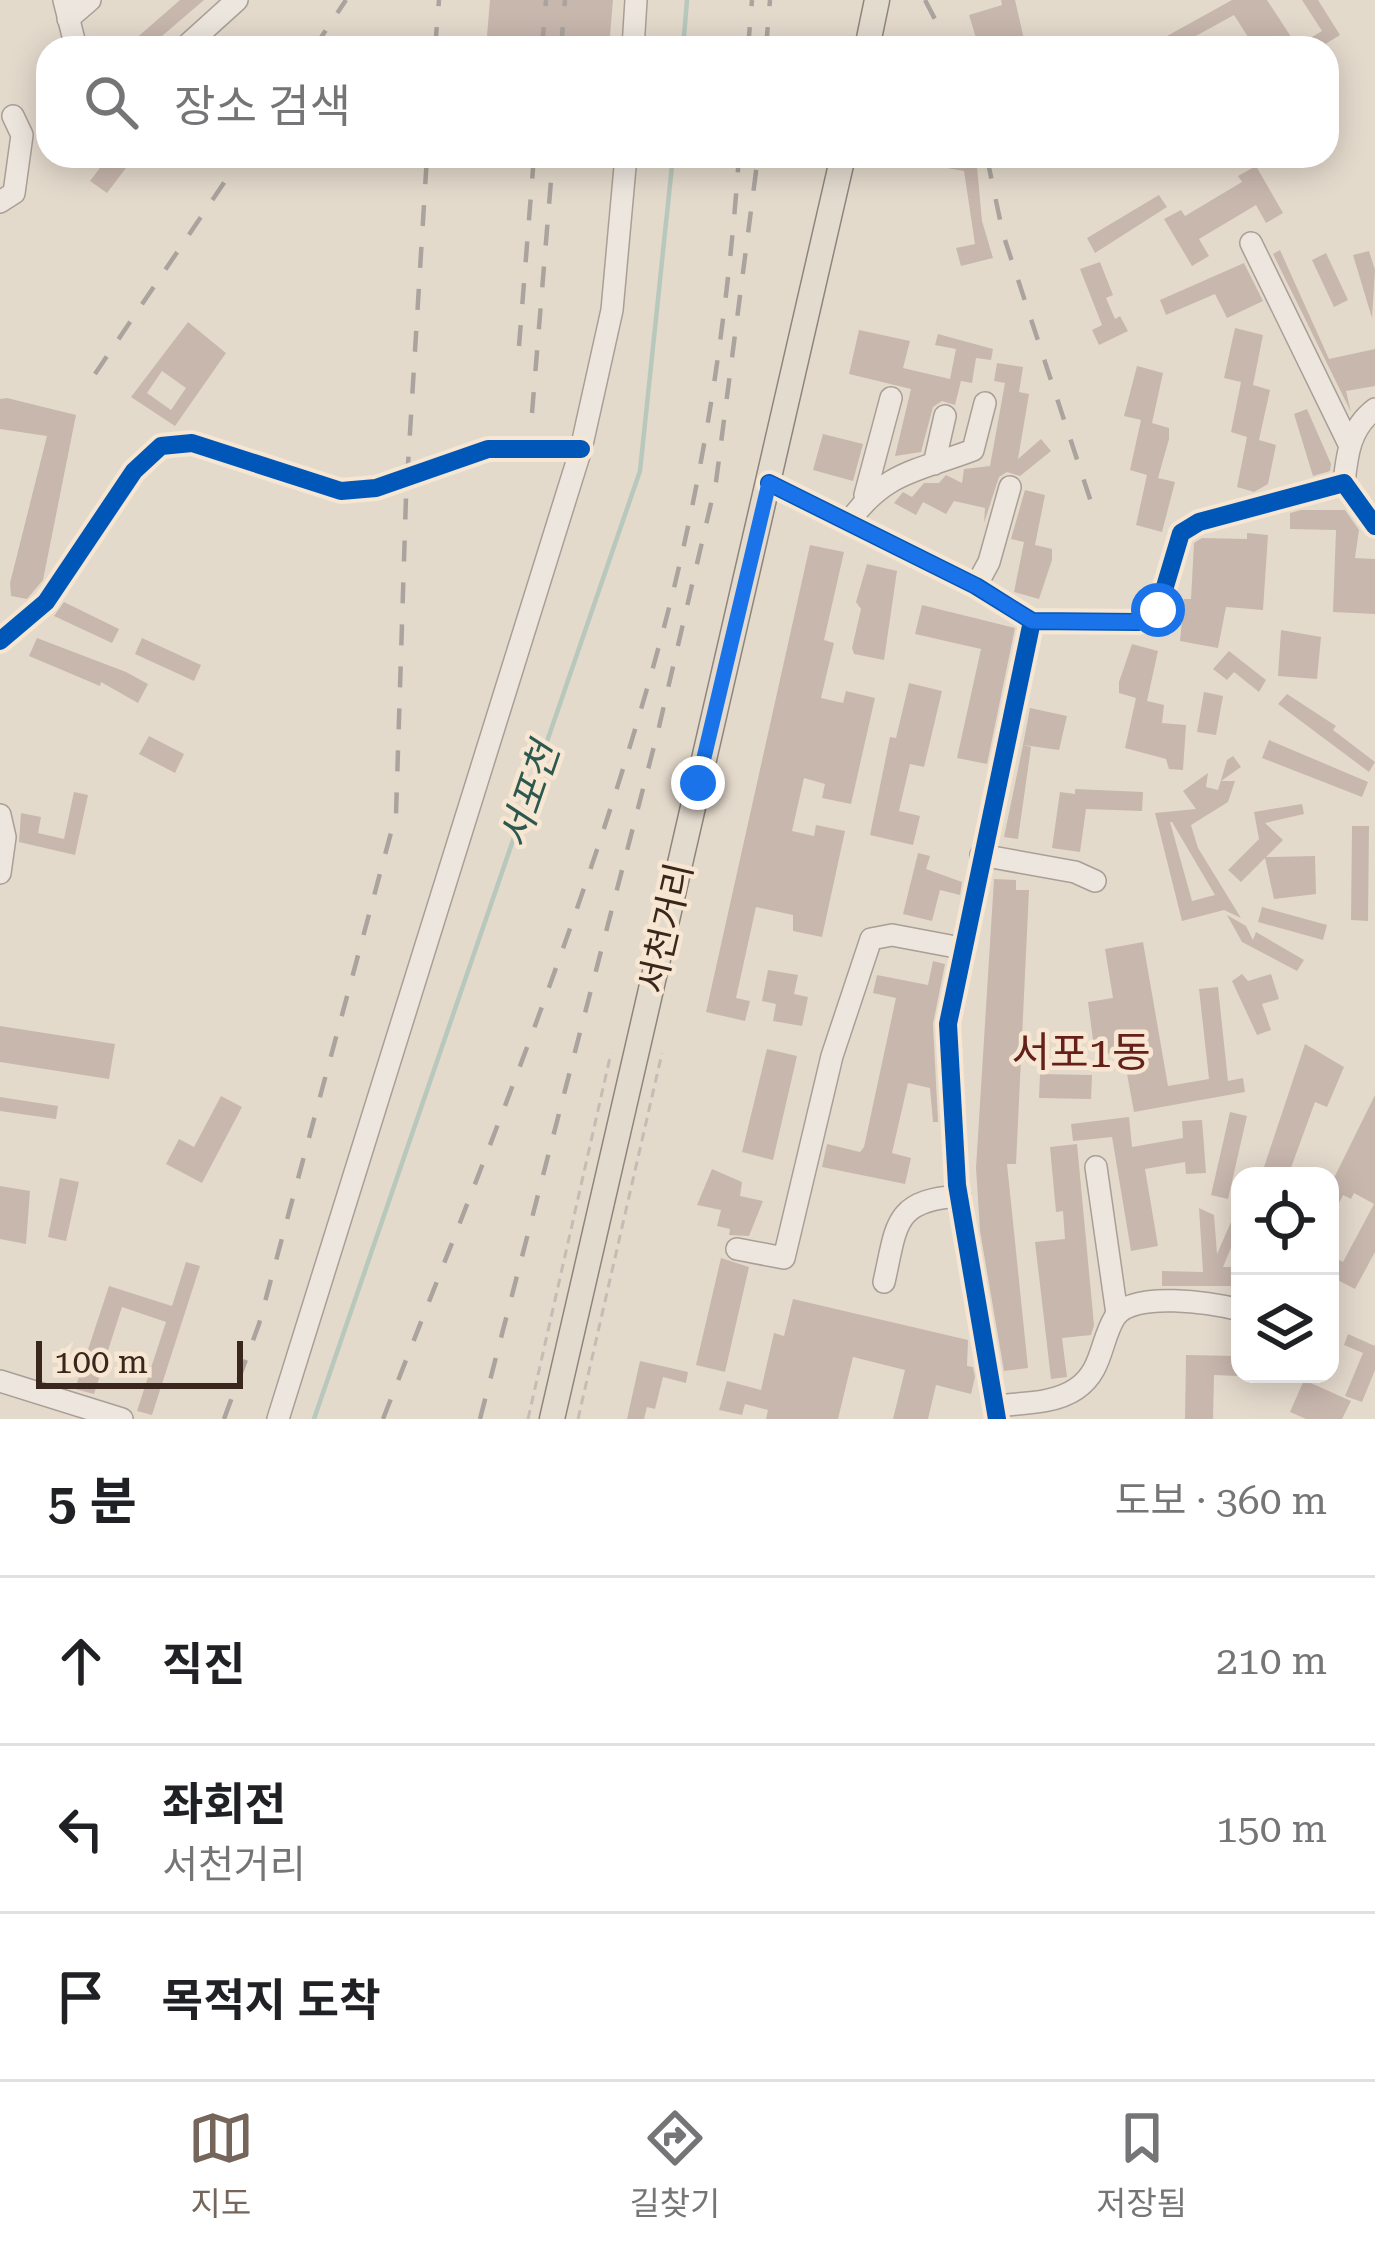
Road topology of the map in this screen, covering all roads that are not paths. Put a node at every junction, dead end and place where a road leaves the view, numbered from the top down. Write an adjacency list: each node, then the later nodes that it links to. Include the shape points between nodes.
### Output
1 (90, 0): 5 (street)
2 (237, 0): 6 (street)
3 (636, 0): 7 (street)
4 (877, 0): 8 (main road)
5 (66, 9)
6 (197, 36)
7 (634, 36)
8 (870, 36)
9 (14, 116): 12 (street, via 22,135 14,193)
10 (625, 168): 19 (street, via 612,310)
11 (840, 168): 21 (main road, 서천거리)
12 (0, 202)
13 (1251, 243): 18 (street)
14 (891, 398): 24 (street)
15 (985, 403): 20 (street, via 974,450)
16 (1375, 409): 18 (street)
17 (945, 416): 20 (street)
18 (1349, 444): 22 (street)
19 (580, 448): 29 (street, via 488,449 376,488 341,491 192,443 161,446 121,489 46,602); 45 (street)
20 (934, 464): 24 (street, via 899,473)
21 (769, 483): 25 (street); 46 (main road, 서천거리)
22 (1344, 483): 26 (street); 28 (street, via 1181,533 1158,610 1138,622)
23 (1010, 487): 27 (street)
24 (863, 501): 25 (street)
25 (848, 523): 27 (street)
26 (1375, 526)
27 (976, 586): 28 (street)
28 (1032, 621): 31 (street)
29 (0, 641)
30 (0, 815): 32 (street)
31 (982, 855): 33 (street); 34 (street)
32 (0, 873)
33 (1095, 881)
34 (962, 948): 36 (street, via 947,1024); 37 (street, via 892,934 871,939 832,1056 784,1258)
35 (1096, 1167): 40 (street)
36 (960, 1196): 38 (street, via 910,1206 899,1216); 43 (street)
37 (737, 1249)
38 (884, 1282)
39 (1231, 1309): 40 (street, via 1140,1302)
40 (1117, 1314): 42 (street, via 1090,1377)
41 (0, 1381): 44 (street)
42 (1046, 1410): 43 (street)
43 (996, 1412)
44 (122, 1419)
45 (278, 1419)
46 (551, 1419)

